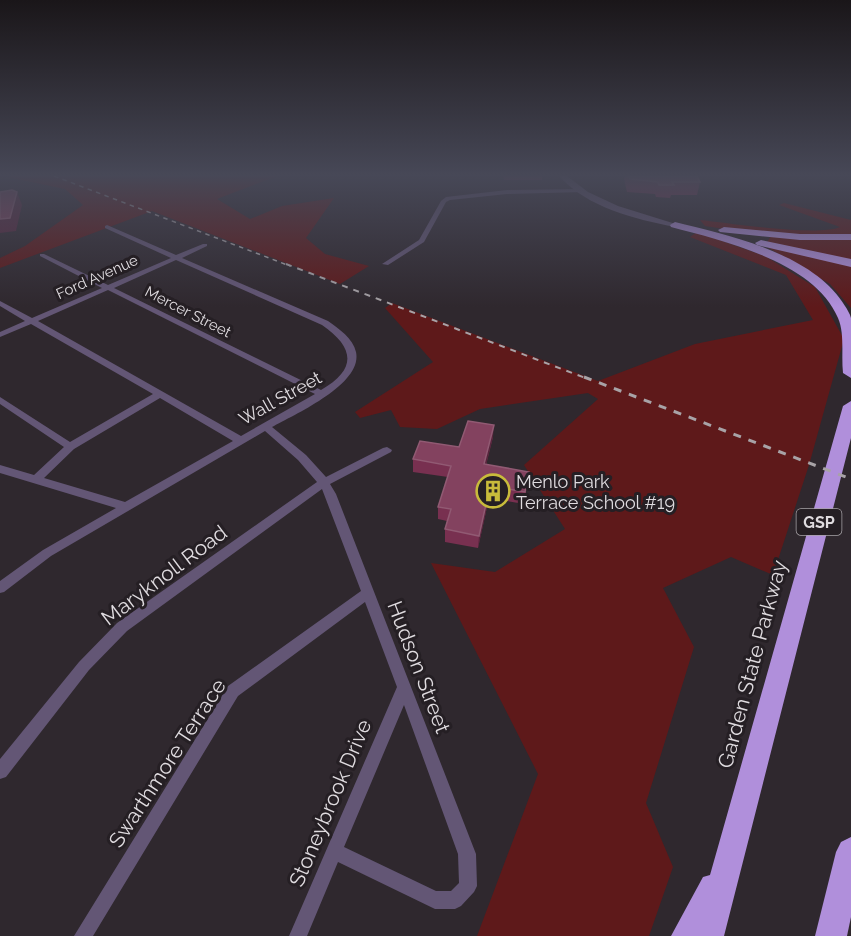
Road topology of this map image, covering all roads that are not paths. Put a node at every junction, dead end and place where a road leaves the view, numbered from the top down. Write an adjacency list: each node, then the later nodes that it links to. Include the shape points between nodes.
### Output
1 (434, 220): 10 (street, via 422,241)
2 (659, 220): 3 (street)
3 (677, 224): 5 (highway, via 772,235); 9 (highway); 15 (highway, via 768,255 818,284 837,303 845,318)
4 (107, 227): 8 (street, Wall Street)
5 (851, 237)
6 (205, 245): 8 (street, Ford Avenue)
7 (42, 255): 11 (street, Mercer Street)
8 (175, 258): 11 (street, Ford Avenue); 17 (street, Wall Street, via 340,332 347,340 353,362 349,373)
9 (851, 262)
10 (386, 264)
11 (108, 287): 13 (street, Ford Avenue); 17 (street, Mercer Street)
12 (0, 303): 13 (street)
13 (31, 321): 14 (street, Ford Avenue); 16 (street)
14 (0, 335)
15 (851, 373)
16 (160, 394): 21 (street); 22 (street)
17 (322, 394): 20 (street, Wall Street)
18 (0, 400): 22 (street)
19 (851, 406): 34 (highway, Garden State Parkway / GSP)
20 (266, 427): 21 (street, Wall Street); 26 (street, Hudson Street, via 301,453)
21 (240, 440): 27 (street, Wall Street)
22 (70, 447): 25 (street)
23 (387, 450): 26 (street, Maryknoll Road)
24 (0, 469): 25 (street)
25 (36, 480): 27 (street)
26 (325, 483): 29 (street, Hudson Street); 31 (street, Maryknoll Road, via 122,627 84,666)
27 (127, 507): 28 (street, Wall Street, via 47,553)
28 (0, 588)
29 (369, 593): 30 (street, Hudson Street); 35 (street, Swarthmore Terrace, via 233,691)
30 (404, 687): 32 (street, Stoneybrook Drive); 32 (street, Hudson Street, via 467,854 468,886 455,900 435,900)
31 (0, 771)
32 (335, 851): 36 (street, Stoneybrook Drive)
33 (851, 852): 39 (highway)
34 (727, 865): 37 (highway); 38 (highway, Garden State Parkway / GSP)
35 (83, 936)
36 (298, 936)
37 (687, 936)
38 (708, 936)
39 (831, 936)

